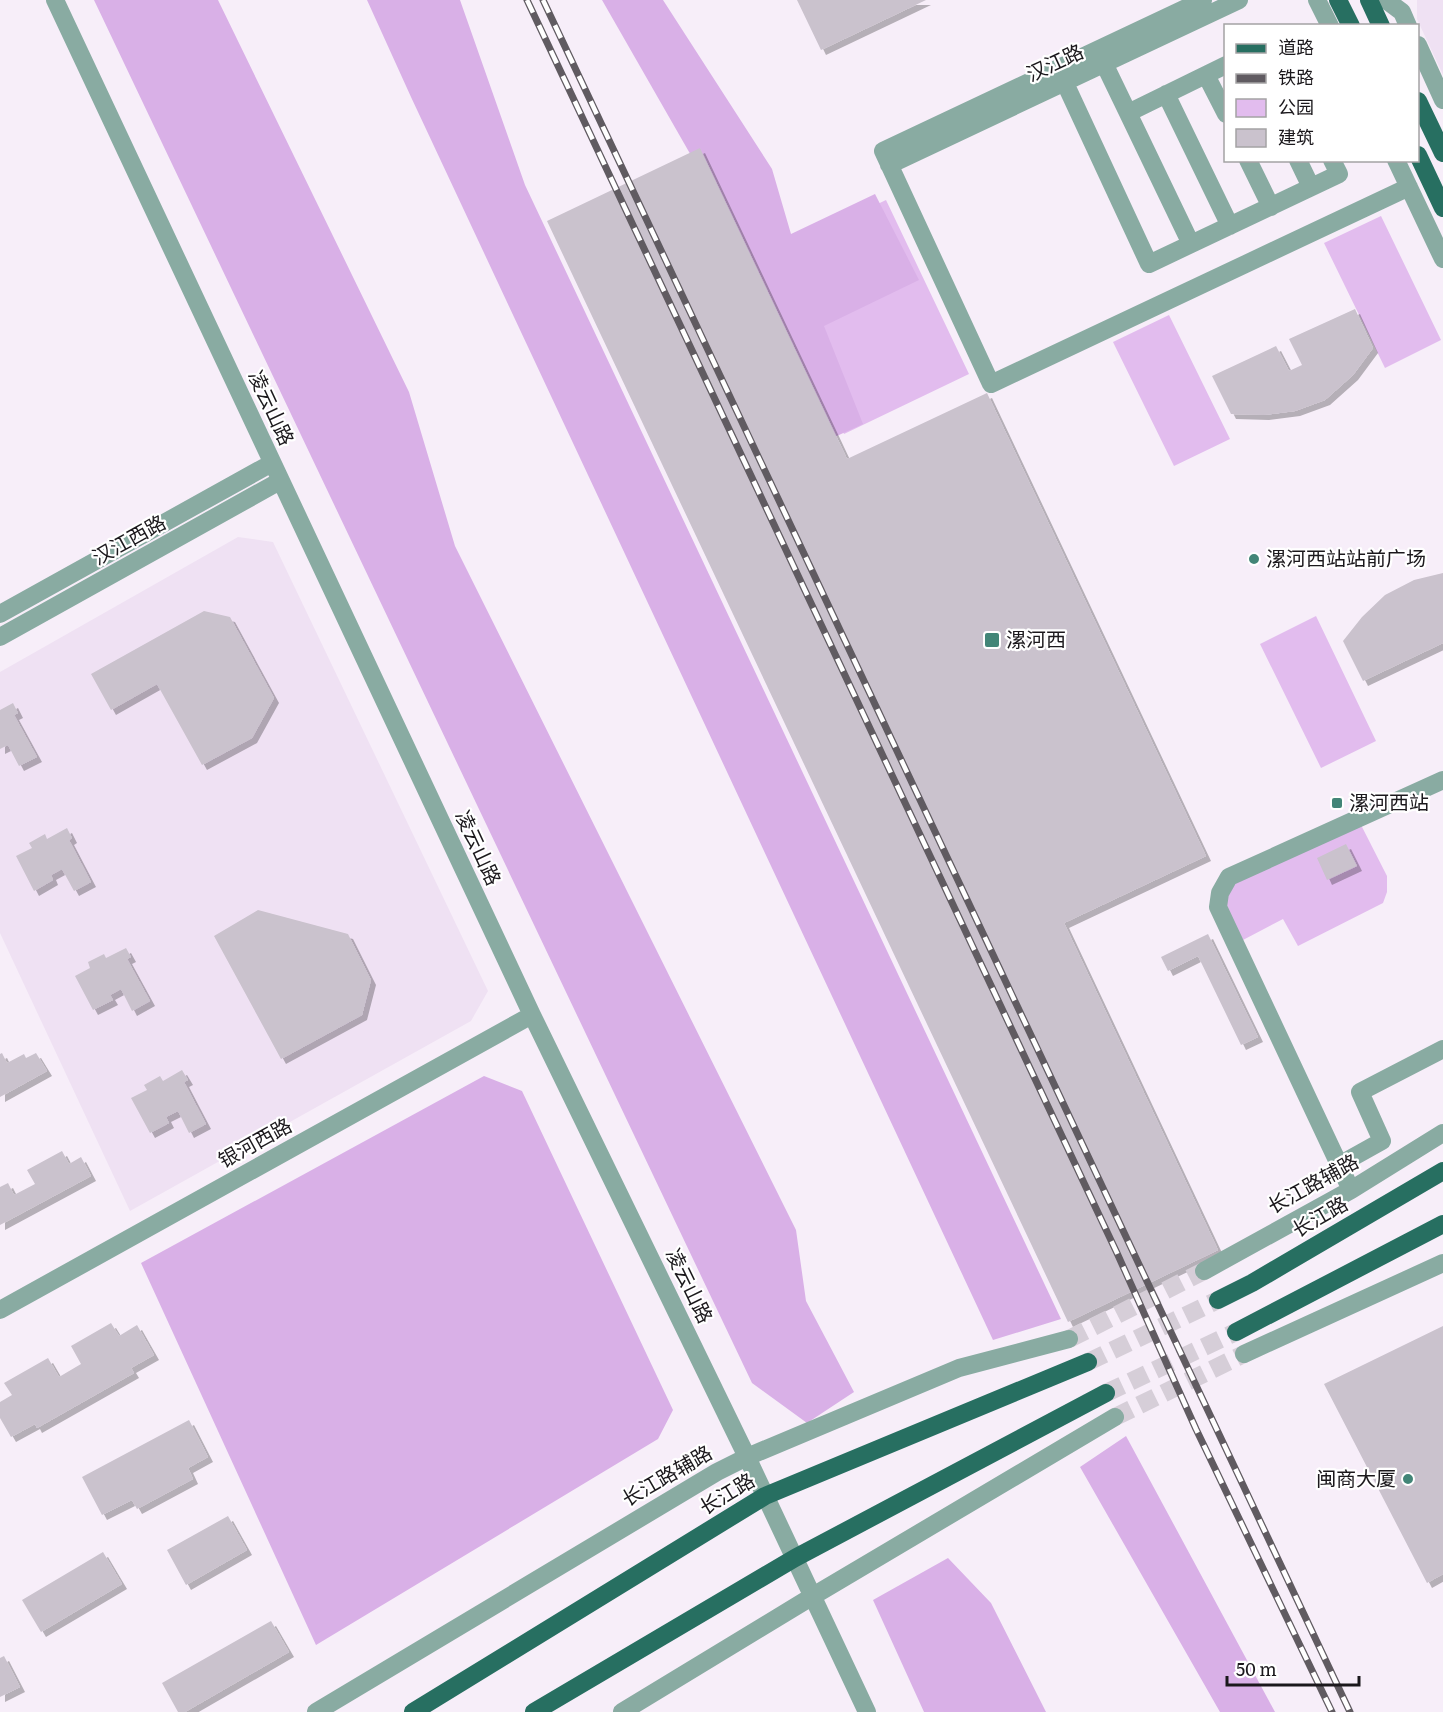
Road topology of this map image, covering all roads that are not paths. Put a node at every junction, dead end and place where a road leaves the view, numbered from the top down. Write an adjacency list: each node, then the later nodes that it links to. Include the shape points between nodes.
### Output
1 (55, 0): 35 (street, 凌云山路)
2 (1203, 0): 13 (street, 汉江路)
3 (1239, 0): 13 (street, 汉江路)
4 (1317, 0): 9 (street)
5 (1338, 0): 10 (main road)
6 (1369, 0): 11 (main road)
7 (1386, 0): 8 (street)
8 (1404, 12)
9 (1329, 24)
10 (1350, 24)
11 (1380, 24)
12 (1419, 47): 18 (street)
13 (1101, 57): 16 (street, 汉江路); 21 (street)
14 (1224, 66): 15 (street)
15 (1206, 75): 17 (street); 20 (street)
16 (1062, 76): 29 (street, 汉江路, via 886,158 991,384); 33 (street, via 1149,264)
17 (1166, 94): 21 (street); 32 (street)
18 (1443, 100)
19 (1419, 103): 22 (main road)
20 (1224, 110)
21 (1128, 113): 33 (street)
22 (1443, 153)
23 (1419, 157): 31 (main road)
24 (1249, 162): 30 (street)
25 (1299, 162): 28 (street)
26 (1333, 162): 28 (street, via 1339,174)
27 (1397, 162): 29 (street)
28 (1311, 187): 30 (street)
29 (1409, 187): 34 (street)
30 (1271, 207): 32 (street)
31 (1443, 208)
32 (1230, 226): 33 (street)
33 (1191, 244)
34 (1443, 258)
35 (272, 463): 36 (street, 凌云山路); 37 (street, 汉江西路)
36 (280, 482): 38 (street, 汉江西路); 40 (street, 凌云山路)
37 (0, 614)
38 (0, 637)
39 (1443, 780): 43 (street, via 1229,877 1220,892 1218,907)
40 (532, 1015): 50 (street, 银河西路); 57 (street, 凌云山路)
41 (1443, 1049): 43 (street, via 1360,1092 1382,1141)
42 (1443, 1133): 45 (street, 长江路辅路)
43 (1339, 1165): 45 (street)
44 (1443, 1171): 49 (main road, 长江路)
45 (1351, 1190): 48 (street, 长江路辅路)
46 (1443, 1224): 51 (main road)
47 (1443, 1263): 53 (street)
48 (1204, 1271)
49 (1218, 1300)
50 (0, 1310)
51 (1236, 1332)
52 (1069, 1339): 57 (street, 长江路辅路, via 959,1368)
53 (1244, 1354)
54 (1088, 1362): 58 (main road, 长江路)
55 (1106, 1393): 59 (main road)
56 (1115, 1417): 60 (street)
57 (747, 1457): 58 (street, 凌云山路); 61 (street, 长江路辅路)
58 (765, 1496): 59 (street, 凌云山路); 62 (main road, 长江路)
59 (795, 1558): 60 (street, 凌云山路); 63 (main road)
60 (813, 1596): 64 (street); 65 (street, 凌云山路)
61 (316, 1712)
62 (413, 1712)
63 (534, 1712)
64 (622, 1712)
65 (867, 1712)

